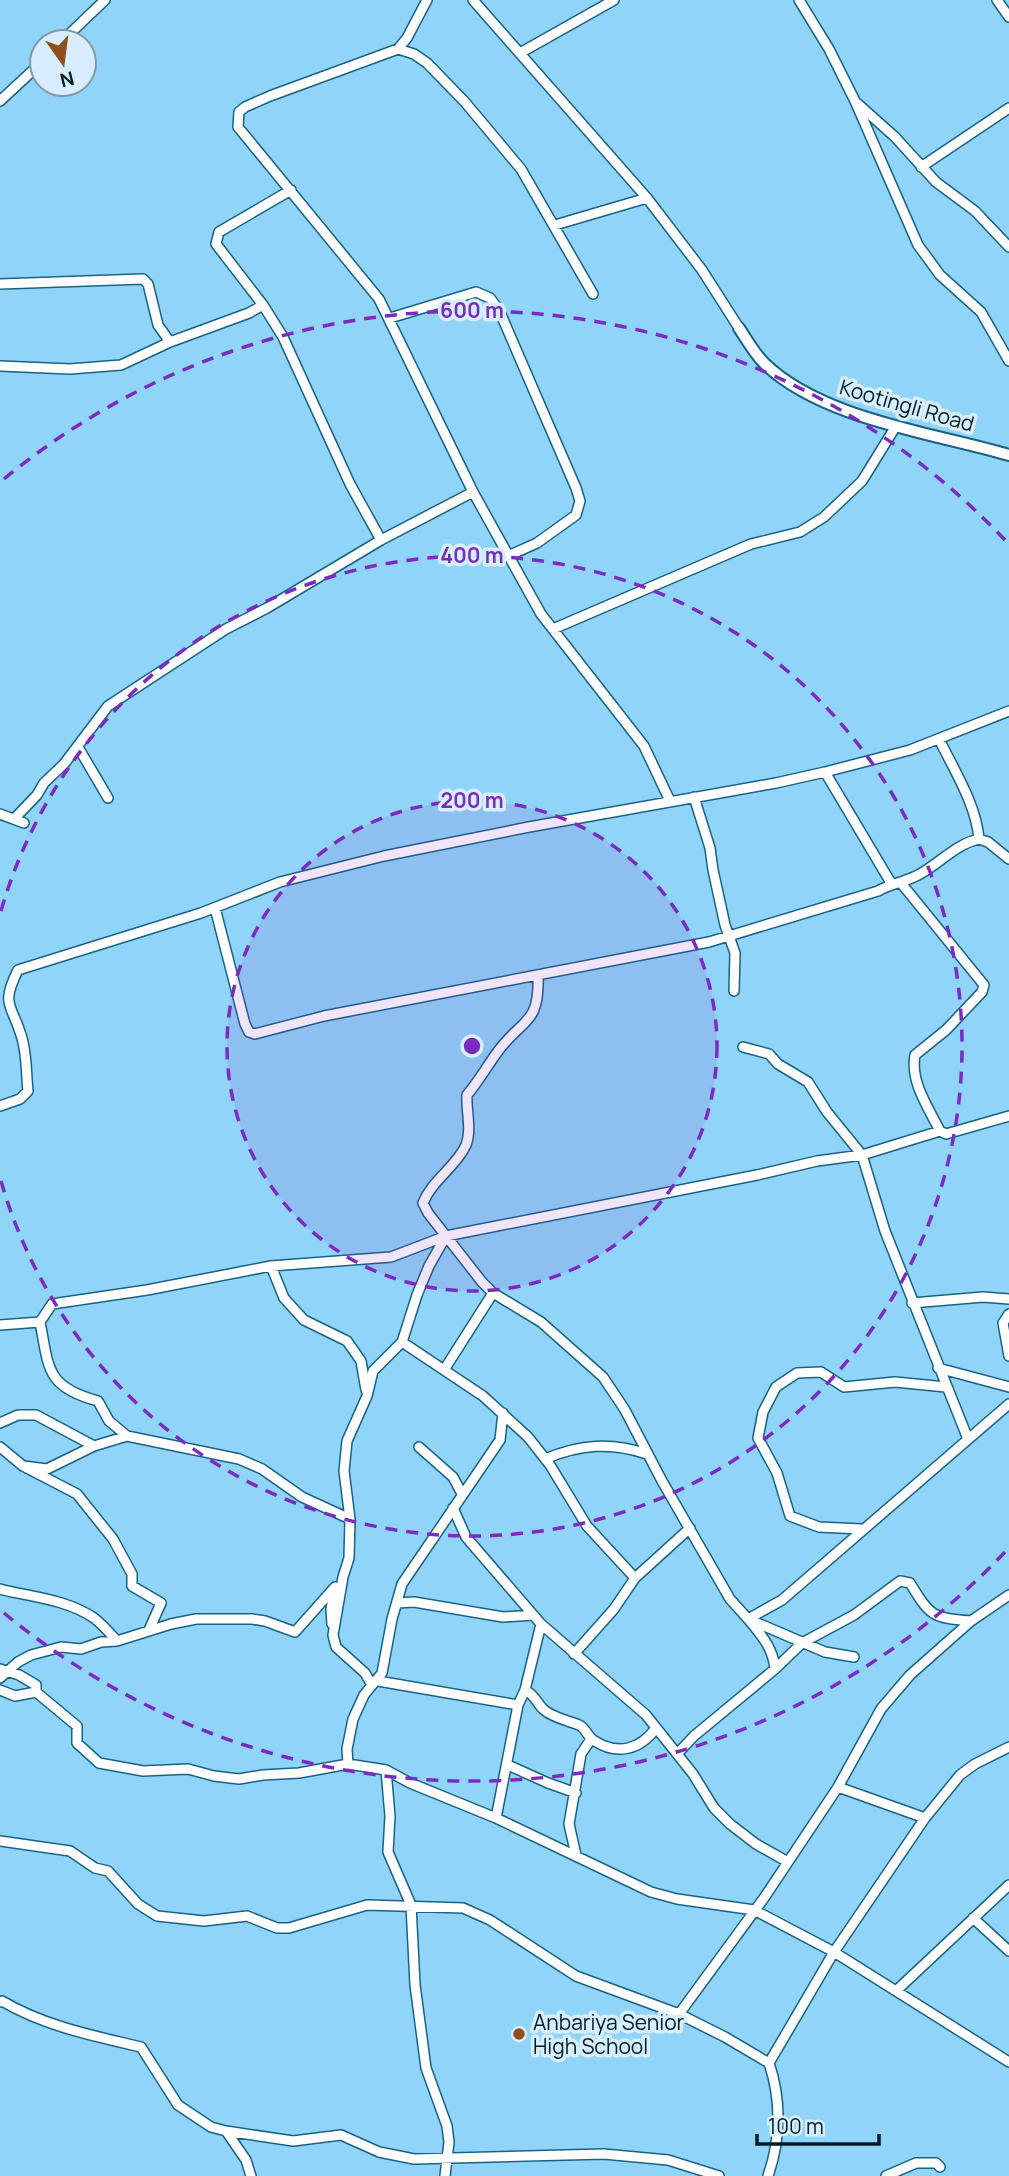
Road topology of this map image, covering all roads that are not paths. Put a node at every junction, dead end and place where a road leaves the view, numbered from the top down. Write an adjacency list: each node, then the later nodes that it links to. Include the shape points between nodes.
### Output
1 (105, 0): 8 (street)
2 (427, 0): 9 (street)
3 (473, 0): 10 (street)
4 (614, 0): 10 (street)
5 (799, 0): 13 (street)
6 (997, 0): 7 (street)
7 (1009, 17)
8 (76, 28)
9 (398, 49): 16 (street, via 239,112 238,127 244,136); 18 (street, via 427,63 473,111 521,169)
10 (520, 53): 17 (street)
11 (28, 75): 12 (street)
12 (0, 101)
13 (855, 101): 15 (street); 26 (street, via 918,245 940,275 981,312)
14 (1009, 108): 15 (street)
15 (921, 167): 19 (street, via 975,211)
16 (291, 190): 22 (street, via 219,232 216,244); 23 (street, via 357,269)
17 (647, 198): 18 (street); 24 (street)
18 (555, 225): 21 (street)
19 (1009, 247)
20 (0, 284): 25 (street, via 143,279 158,325)
21 (593, 294)
22 (263, 305): 25 (street); 31 (street)
23 (390, 318): 30 (street); 32 (street, via 475,292 490,298 499,310 580,501 576,515 537,543)
24 (739, 328): 28 (street, Kootingli Road, via 764,363 807,394)
25 (170, 342): 27 (street, via 121,365 70,369)
26 (1009, 361)
27 (0, 366)
28 (896, 426): 29 (street, Kootingli Road); 33 (street, via 862,481 824,517 800,532 751,544)
29 (1009, 455)
30 (473, 492): 31 (street); 32 (street)
31 (382, 540): 36 (street, via 226,629 108,706)
32 (508, 556): 33 (street)
33 (553, 629): 40 (street, via 644,746)
34 (1009, 711): 35 (street)
35 (940, 740): 37 (street); 44 (street)
36 (78, 747): 39 (street); 42 (street)
37 (825, 772): 38 (street); 46 (street)
38 (694, 797): 40 (street); 48 (street)
39 (108, 798)
40 (670, 801): 47 (street, via 384,856 280,882)
41 (0, 814): 42 (street)
42 (14, 819): 43 (street)
43 (24, 823)
44 (979, 839): 45 (street); 46 (street)
45 (1009, 859)
46 (896, 883): 48 (street); 54 (street, via 984,985 946,1030 915,1055 917,1082)
47 (215, 908): 49 (street, via 245,1024 255,1034 324,1016); 52 (street, via 18,970 7,984 4,1004 21,1034 28,1091)
48 (730, 936): 49 (street); 50 (street, via 735,953)
49 (538, 975): 56 (street, via 539,997 533,1016 496,1053 467,1095 466,1145 423,1202)
50 (734, 991)
51 (743, 1047): 55 (street, via 769,1054 808,1082)
52 (0, 1106)
53 (1009, 1116): 54 (street, via 946,1134)
54 (940, 1130): 55 (street)
55 (862, 1155): 56 (street); 60 (street)
56 (446, 1236): 57 (street, via 391,1257); 58 (street); 64 (street, via 416,1295)
57 (271, 1266): 62 (street, via 52,1304); 70 (street, via 291,1307 304,1320 352,1348 361,1361)
58 (493, 1293): 67 (street); 79 (street, via 541,1322 590,1363 613,1391)
59 (1009, 1298): 60 (street)
60 (912, 1303): 66 (street)
61 (1009, 1314): 65 (street, via 1003,1323)
62 (40, 1322): 63 (street); 74 (street, via 48,1362 58,1383 75,1395 97,1401 109,1421)
63 (0, 1325)
64 (402, 1342): 67 (street); 70 (street, via 373,1371)
65 (1009, 1356)
66 (938, 1368): 68 (street); 69 (street)
67 (444, 1370): 72 (street)
68 (946, 1387): 75 (street); 86 (street, via 895,1382 844,1387 821,1371 797,1373 776,1387 763,1412 758,1438 777,1473 790,1516 819,1527)
69 (1009, 1387)
70 (367, 1396): 84 (street, via 347,1441)
71 (1009, 1404): 75 (street)
72 (503, 1413): 80 (street); 82 (street, via 500,1440)
73 (0, 1423): 76 (street, via 18,1415 36,1415)
74 (127, 1436): 76 (street); 84 (street, via 239,1459)
75 (968, 1439): 86 (street)
76 (94, 1446): 81 (street, via 47,1469)
77 (0, 1447): 81 (street)
78 (419, 1447): 82 (street, via 453,1477)
79 (647, 1454): 80 (street, via 595,1445); 85 (street)
80 (545, 1459): 87 (street, via 587,1526)
81 (23, 1466): 97 (street, via 77,1494 113,1539 132,1574 132,1586 161,1602)
82 (462, 1494): 83 (street)
83 (453, 1508): 91 (street, via 407,1576); 93 (street, via 467,1537)
84 (350, 1519): 98 (street, via 349,1558)
85 (690, 1528): 87 (street); 94 (street, via 730,1599)
86 (861, 1529): 94 (street, via 782,1600)
87 (635, 1578): 101 (street)
88 (0, 1589): 99 (street, via 86,1613)
89 (1009, 1595): 90 (street)
90 (1000, 1602): 92 (street); 95 (street)
91 (397, 1603): 93 (street, via 503,1617); 106 (street, via 382,1673)
92 (1009, 1611)
93 (533, 1615): 96 (street)
94 (748, 1619): 100 (street); 103 (street, via 765,1639)
95 (971, 1621): 100 (street, via 934,1615 910,1583 900,1581 854,1615); 118 (street, via 910,1675 881,1709)
96 (541, 1624): 101 (street); 108 (street)
97 (149, 1630): 98 (street, via 196,1619 252,1619 295,1632 335,1587); 99 (street)
98 (333, 1635): 106 (street, via 336,1647)
99 (117, 1641): 104 (street, via 81,1649 56,1648)
100 (803, 1643): 102 (street, via 825,1653); 103 (street)
101 (574, 1654): 111 (street)
102 (854, 1657)
103 (775, 1669): 114 (street)
104 (4, 1670): 105 (street); 109 (street, via 36,1685)
105 (0, 1678)
106 (375, 1683): 110 (street); 115 (street, via 354,1718)
107 (0, 1690): 109 (street, via 15,1696)
108 (525, 1690): 110 (street); 112 (street, via 553,1716 583,1727)
109 (36, 1692): 115 (street, via 77,1726 77,1743 99,1763 144,1771 188,1769 239,1779)
110 (518, 1704): 116 (street)
111 (656, 1728): 112 (street, via 641,1745 628,1749 607,1747); 114 (street)
112 (591, 1739): 119 (street, via 581,1754)
113 (1009, 1747): 121 (street, via 960,1775)
114 (678, 1754): 124 (street, via 730,1824)
115 (348, 1764): 117 (street)
116 (508, 1765): 119 (street); 120 (street)
117 (386, 1770): 120 (street); 126 (street, via 388,1852)
118 (838, 1787): 121 (street); 124 (street)
119 (576, 1793): 123 (street, via 569,1824)
120 (496, 1818): 123 (street)
121 (925, 1818): 130 (street)
122 (0, 1841): 126 (street, via 70,1851 108,1871 138,1905 157,1916 204,1921 247,1916 289,1928 368,1905)
123 (576, 1855): 127 (street, via 651,1892)
124 (788, 1863): 127 (street)
125 (1009, 1885): 128 (street)
126 (411, 1905): 133 (street, via 463,1908 490,1920 576,1976); 137 (street, via 426,2067 447,2126)
127 (754, 1910): 130 (street); 133 (street)
128 (973, 1918): 129 (street); 131 (street)
129 (1009, 1951)
130 (834, 1952): 131 (street); 135 (street)
131 (897, 1990): 134 (street)
132 (0, 2002): 136 (street, via 90,2035 141,2046 177,2105)
133 (679, 2014): 135 (street)
134 (1009, 2062)
135 (769, 2063): 142 (street, via 776,2084 779,2136)
136 (226, 2131): 137 (street, via 302,2141 341,2134 392,2155); 139 (street)
137 (448, 2157): 140 (street); 141 (street, via 604,2154 668,2160)
138 (940, 2167): 143 (street, via 929,2162 916,2164)
139 (251, 2176)
140 (445, 2176)
141 (719, 2176)
142 (768, 2176)
143 (886, 2176)

